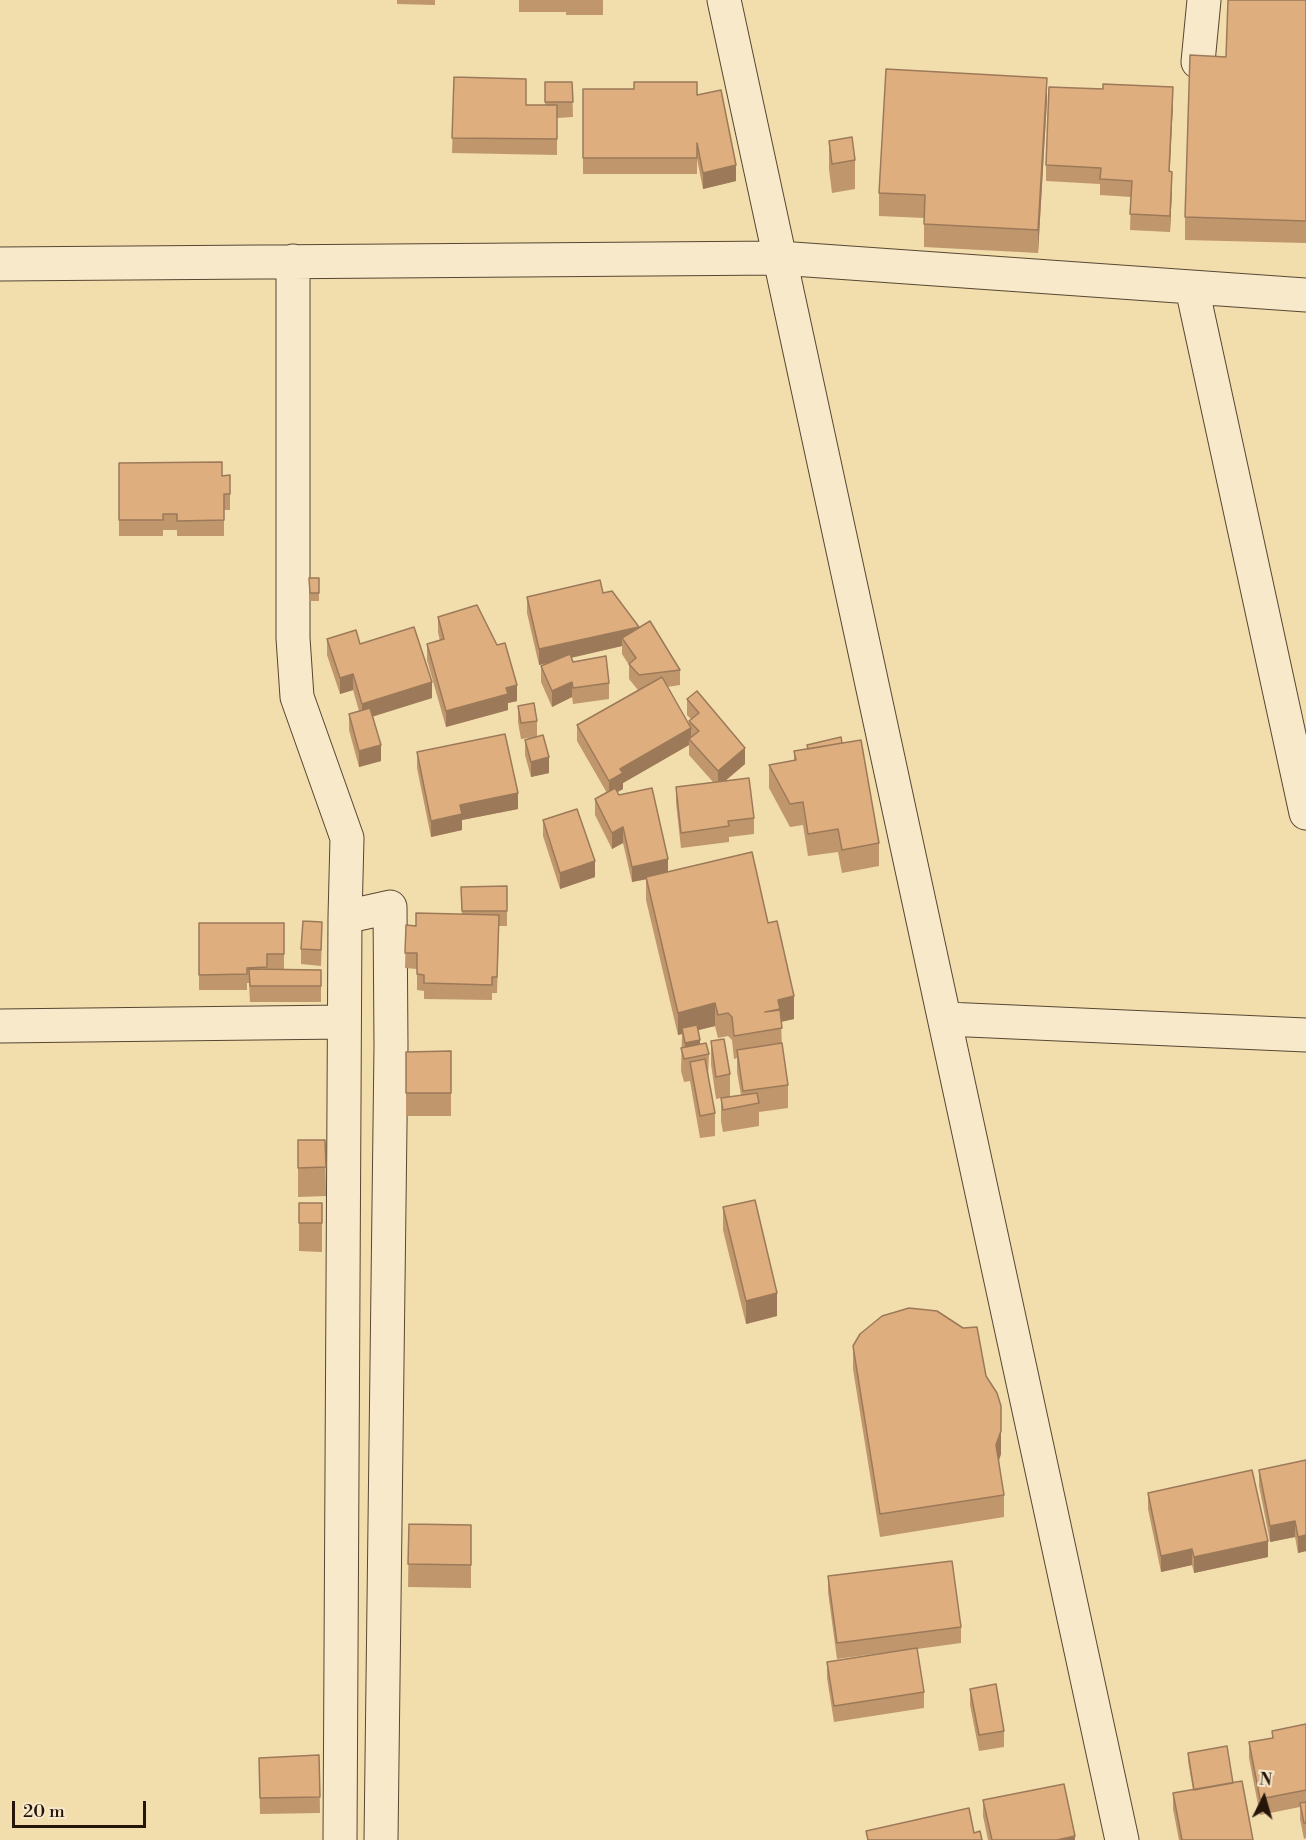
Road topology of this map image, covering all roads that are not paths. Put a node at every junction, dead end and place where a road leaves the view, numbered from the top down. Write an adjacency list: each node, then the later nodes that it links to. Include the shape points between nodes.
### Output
1 (724, 0): 4 (street)
2 (1204, 0): 3 (street)
3 (1198, 62)
4 (779, 258): 5 (street); 7 (street); 11 (street)
5 (293, 261): 6 (street); 10 (street, via 293,638 297,697 346,838)
6 (0, 264)
7 (1192, 288): 8 (street); 9 (street)
8 (1306, 295)
9 (1306, 813)
10 (345, 916): 12 (street); 16 (street, via 390,907)
11 (946, 1019): 14 (street); 17 (street)
12 (344, 1022): 13 (street); 15 (street)
13 (0, 1026)
14 (1306, 1035)
15 (340, 1840)
16 (381, 1840)
17 (1122, 1840)

